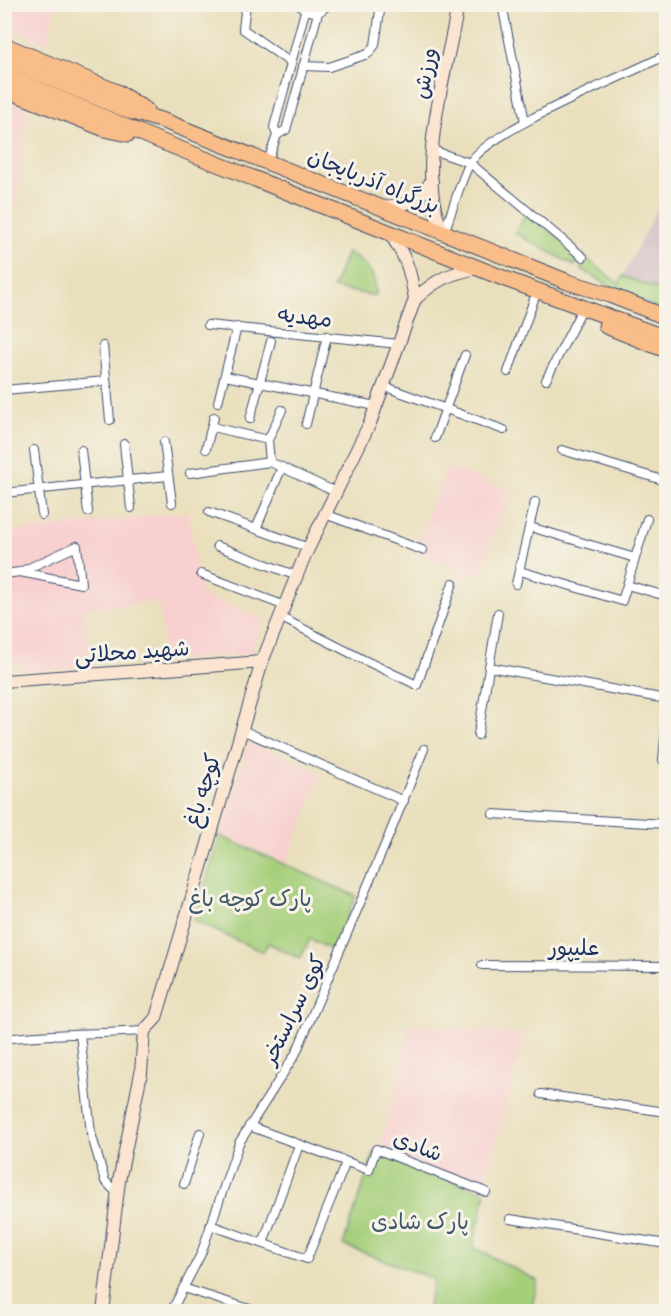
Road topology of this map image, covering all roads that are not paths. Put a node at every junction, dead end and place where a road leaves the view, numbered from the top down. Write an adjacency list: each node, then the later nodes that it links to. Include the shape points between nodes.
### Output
1 (246, 4): 12 (street, via 243,29)
2 (328, 4): 8 (street)
3 (359, 4): 6 (street)
4 (458, 4): 20 (main road, ورزش)
5 (502, 4): 17 (street)
6 (381, 6): 13 (street, via 375,45 368,54 330,67)
7 (301, 8): 8 (street); 12 (street)
8 (318, 13): 13 (street)
9 (4, 45): 16 (highway, بزرگراه آذربایجان, via 117,92)
10 (666, 55): 17 (street)
11 (4, 58): 16 (highway, بزرگراه آذربایجان, via 129,111)
12 (291, 63): 18 (street, via 274,127)
13 (303, 66): 18 (street, via 286,130)
14 (4, 75): 19 (highway, بزرگراه آذربایجان)
15 (4, 89): 19 (highway, بزرگراه آذربایجان, via 105,129)
16 (164, 121): 21 (highway, بزرگراه آذربایجان)
17 (525, 122): 22 (street, via 480,151)
18 (277, 135): 21 (street)
19 (155, 139): 25 (highway, بزرگراه آذربایجان)
20 (432, 150): 22 (street); 23 (main road, ورزش)
21 (268, 161): 24 (highway, بزرگراه آذربایجان)
22 (470, 164): 26 (street); 27 (street)
23 (432, 181): 24 (main road, via 415,201); 26 (main road, ورزش, via 432,200)
24 (382, 207): 26 (highway, بزرگراه آذربایجان)
25 (389, 232): 28 (highway, بزرگراه آذربایجان); 31 (main road, via 403,252)
26 (444, 233): 29 (highway, بزرگراه آذربایجان)
27 (583, 257)
28 (477, 268): 30 (highway, بزرگراه آذربایجان); 31 (main road, via 452,273 431,284)
29 (568, 282): 34 (highway, بزرگراه آذربایجان); 37 (highway, بزرگراه آذربایجان, via 601,303)
30 (537, 291): 32 (highway, بزرگراه آذربایجان); 45 (street)
31 (415, 299): 41 (main road, کوچه باغ)
32 (556, 299): 33 (highway, بزرگراه آذربایجان); 39 (highway, بزرگراه آذربایجان)
33 (580, 313): 43 (highway, بزرگراه آذربایجان); 47 (street)
34 (666, 317)
35 (208, 325): 36 (street, مهدیه)
36 (237, 327): 38 (street, مهدیه); 46 (street)
37 (666, 328)
38 (327, 336): 41 (street, مهدیه); 52 (street)
39 (666, 338)
40 (271, 341): 49 (street)
41 (399, 344): 50 (main road, کوچه باغ)
42 (103, 346): 48 (street)
43 (666, 350)
44 (465, 355): 55 (street)
45 (508, 372)
46 (225, 376): 49 (street); 53 (street)
47 (546, 380)
48 (106, 381): 51 (street); 59 (street)
49 (260, 383): 52 (street); 58 (street)
50 (383, 386): 54 (main road, کوچه باغ); 55 (street)
51 (4, 390)
52 (314, 394): 54 (street); 60 (street)
53 (218, 402)
54 (376, 406): 79 (main road, کوچه باغ)
55 (446, 409): 62 (street); 63 (street)
56 (282, 410): 64 (street)
57 (214, 417): 61 (street)
58 (250, 419)
59 (110, 420)
60 (306, 424)
61 (212, 427): 64 (street); 67 (street)
62 (504, 430)
63 (435, 438)
64 (268, 440): 71 (street)
65 (164, 442): 74 (street)
66 (124, 444): 75 (street)
67 (206, 449)
68 (34, 450): 78 (street)
69 (81, 450): 77 (street)
70 (562, 450): 76 (street)
71 (270, 462): 72 (street); 73 (street)
72 (282, 467): 79 (street); 90 (street)
73 (190, 473)
74 (168, 476): 75 (street); 82 (street)
75 (127, 480): 77 (street); 83 (street)
76 (666, 481)
77 (85, 484): 78 (street); 84 (street)
78 (38, 489): 80 (street); 87 (street)
79 (336, 492): 86 (main road, کوچه باغ)
80 (4, 493)
81 (535, 502): 89 (street)
82 (172, 503)
83 (130, 508)
84 (88, 512)
85 (208, 512): 90 (street)
86 (325, 514): 92 (main road, کوچه باغ); 93 (street)
87 (42, 515)
88 (647, 519): 94 (street)
89 (530, 527): 94 (street); 95 (street)
90 (256, 529): 92 (street)
91 (217, 546): 99 (street)
92 (309, 548): 99 (main road, کوچه باغ)
93 (422, 550)
94 (635, 558): 102 (street)
95 (520, 571): 101 (street); 102 (street, via 622,601)
96 (20, 572): 96 (street, via 81,584 77,546 58,555); 97 (street)
97 (4, 574)
98 (201, 574): 104 (street)
99 (297, 576): 104 (main road, کوچه باغ)
100 (453, 583): 104 (street, via 417,685)
101 (516, 584)
102 (627, 585): 103 (street)
103 (666, 596)
104 (283, 611): 106 (main road, کوچه باغ)
105 (498, 613): 107 (street)
106 (262, 662): 108 (main road, شهید محلاتی); 111 (main road, کوچه باغ)
107 (489, 667): 109 (street); 112 (street)
108 (4, 681)
109 (666, 699)
110 (666, 729): 114 (street)
111 (242, 730): 115 (street); 120 (main road, کوچه باغ, via 156,1018)
112 (478, 735)
113 (424, 749): 115 (street, کوی سراستخر)
114 (663, 760)
115 (404, 801): 125 (street, کوی سراستخر, via 296,1053)
116 (493, 814): 117 (street)
117 (666, 824)
118 (482, 965): 119 (street, علیپور)
119 (666, 966)
120 (144, 1031): 121 (street); 131 (main road, کوچه باغ, via 141,1073)
121 (80, 1034): 122 (street); 131 (street, via 91,1132 105,1181)
122 (4, 1039)
123 (541, 1094): 124 (street)
124 (666, 1112)
125 (249, 1126): 127 (street, شادی); 133 (street, کوی سراستخر, via 239,1143)
126 (200, 1133): 129 (street)
127 (299, 1145): 128 (street, شادی); 134 (street)
128 (346, 1162): 130 (street, شادی, via 369,1170 376,1149); 134 (street, via 307,1259)
129 (184, 1184)
130 (486, 1192)
131 (118, 1194): 137 (main road, کوچه باغ)
132 (510, 1219): 135 (street)
133 (210, 1225): 134 (street); 136 (street, کوی سراستخر, via 201,1254)
134 (263, 1244)
135 (666, 1244)
136 (183, 1288): 138 (street, کوی سراستخر); 139 (street)
137 (103, 1311)
138 (171, 1311)
139 (259, 1311)

